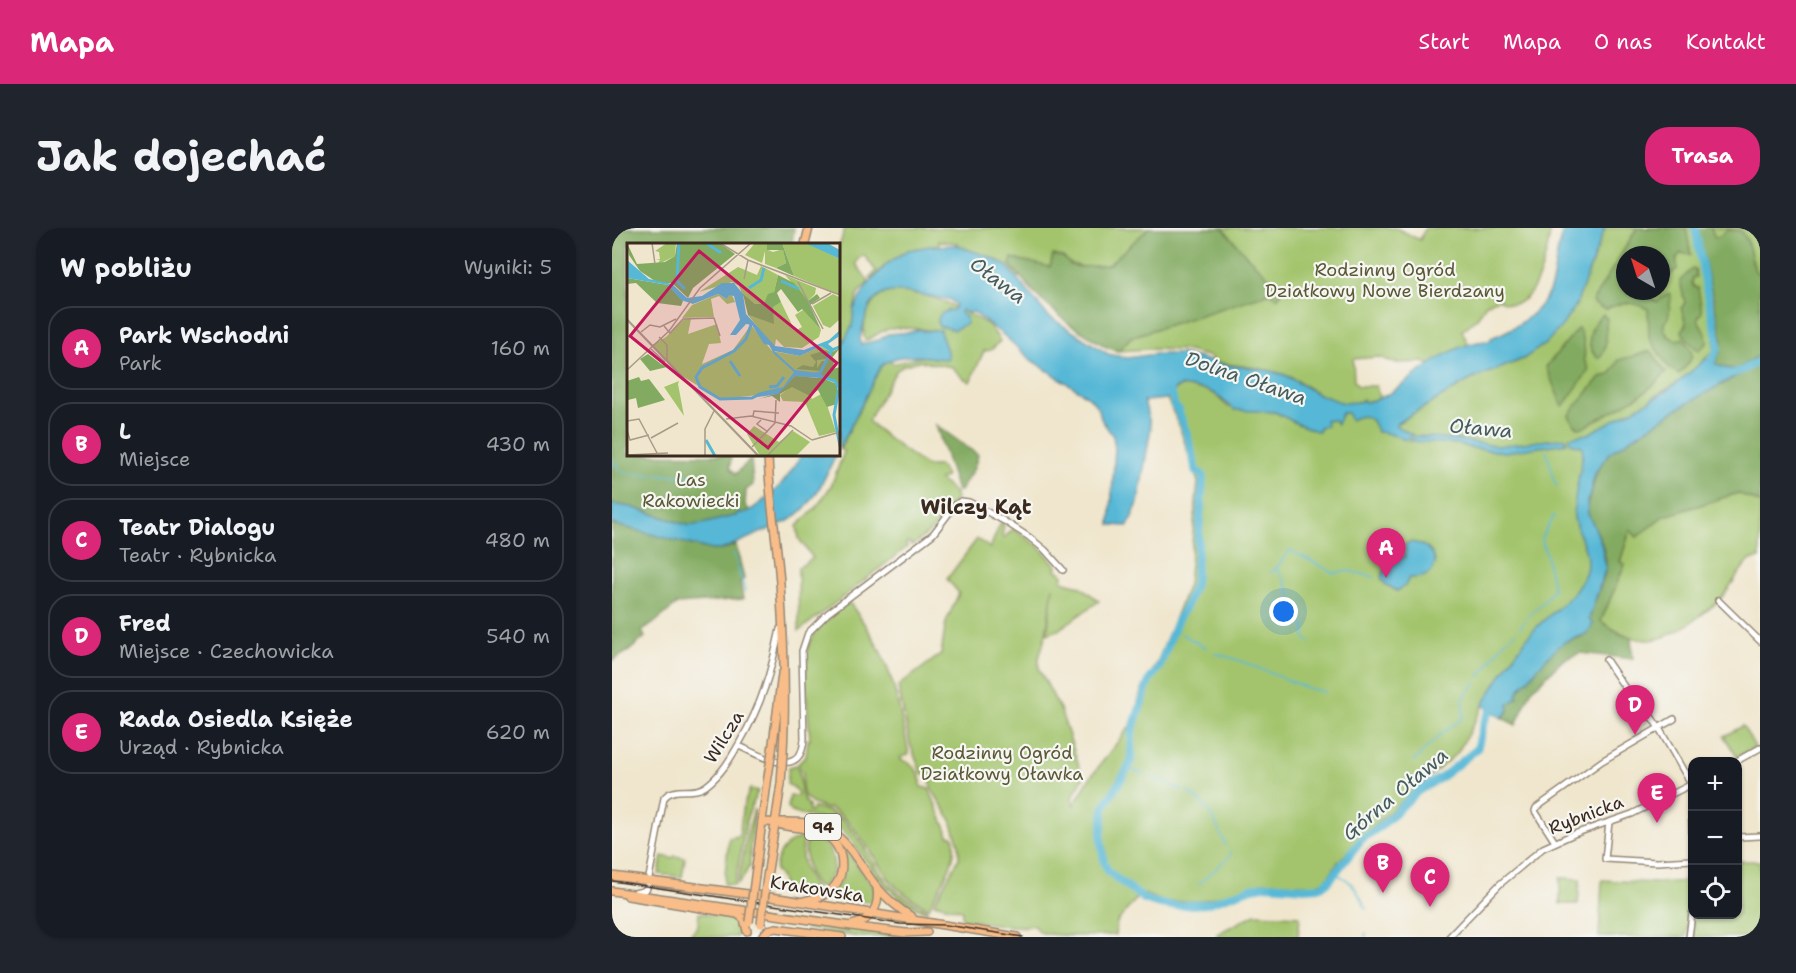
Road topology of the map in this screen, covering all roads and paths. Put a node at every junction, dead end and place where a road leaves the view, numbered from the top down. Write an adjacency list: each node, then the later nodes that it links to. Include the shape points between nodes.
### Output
1 (809, 228): 2 (main road)
2 (805, 243)
3 (768, 456): 6 (main road)
4 (1063, 570): 12 (street, via 1016,528 961,501 933,534 828,612 808,633 802,651 804,739 800,755 792,762 781,763)
5 (1718, 600): 7 (street)
6 (782, 621): 9 (main road); 12 (street, Wilcza, via 758,709)
7 (1760, 640)
8 (1606, 660): 11 (street, via 1638,707)
9 (783, 669): 17 (main road, bridge); 19 (main road, bridge, via 783,752)
10 (1674, 719): 11 (street)
11 (1659, 728): 15 (street); 22 (street, via 1602,761 1536,808)
12 (739, 746): 25 (street, Wilcza, via 704,788 671,791 664,796)
13 (1760, 748): 14 (street)
14 (1742, 758)
15 (1688, 777)
16 (1688, 786): 18 (street, Rybnicka)
17 (762, 822): 19 (main road, 94); 33 (main road, bridge)
18 (1609, 822): 22 (street, Rybnicka); 23 (street, via 1605,859)
19 (775, 823): 26 (main road, 94, via 801,822 832,831); 29 (main road, via 823,834 840,852 841,873 833,888 823,896); 38 (main road, bridge)
20 (1760, 836): 21 (street)
21 (1742, 837)
22 (1556, 842): 42 (street, Rybnicka, via 1513,872)
23 (1688, 860)
24 (612, 876): 25 (main road, Krakowska)
25 (648, 882): 28 (street, via 644,891); 29 (main road, Krakowska)
26 (877, 887): 30 (main road); 32 (main road, 94, via 894,905)
27 (614, 891): 28 (main road, Krakowska); 33 (main road, via 636,899 737,914)
28 (632, 894): 34 (main road, Krakowska)
29 (802, 902): 30 (main road, Krakowska)
30 (873, 913): 32 (main road, Krakowska); 34 (main road)
31 (1691, 919): 43 (street)
32 (917, 920): 35 (main road, Krakowska / 94)
33 (747, 921): 37 (main road)
34 (851, 925): 36 (main road, Krakowska)
35 (943, 926): 36 (main road, 94); 41 (main road, Krakowska / 94)
36 (927, 932): 40 (main road, 94)
37 (747, 934)
38 (761, 937): 39 (main road, via 782,928)
39 (842, 937)
40 (910, 937)
41 (1017, 937)
42 (1449, 937)
43 (1689, 937)

